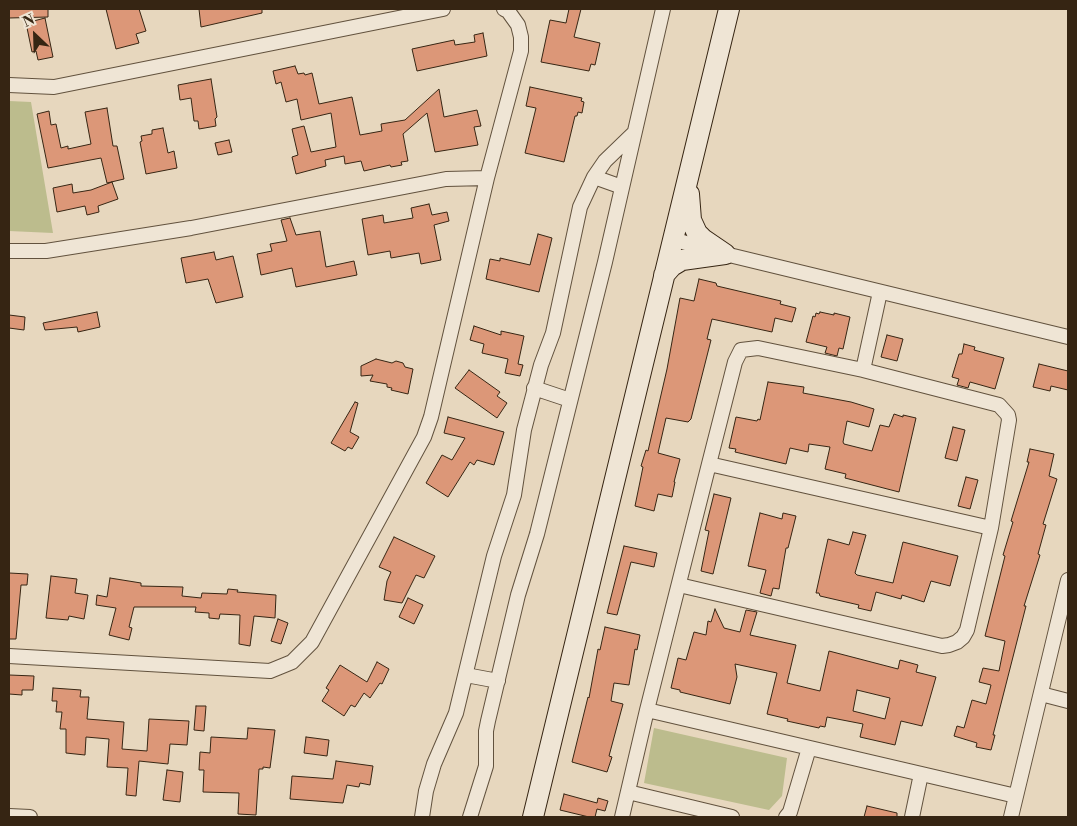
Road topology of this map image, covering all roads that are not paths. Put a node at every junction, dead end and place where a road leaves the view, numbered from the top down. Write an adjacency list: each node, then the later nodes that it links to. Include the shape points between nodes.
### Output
1 (443, 9): 5 (street, via 54,87)
2 (504, 9): 9 (street, via 518,24 520,51)
3 (662, 9): 6 (street)
4 (729, 9): 8 (main road)
5 (9, 85)
6 (634, 132): 7 (street); 10 (street)
7 (594, 177): 10 (street); 18 (street, via 580,207 553,333)
8 (688, 177): 11 (main road); 13 (main road, via 694,227 703,240)
9 (487, 178): 12 (street, via 446,179 191,228 46,251); 24 (street, via 424,436 312,642 292,662 270,671)
10 (622, 187): 19 (street)
11 (672, 238): 13 (street); 14 (main road)
12 (9, 251)
13 (725, 254): 14 (main road, via 682,260); 15 (street)
14 (664, 275): 38 (main road)
15 (880, 292): 16 (street); 17 (street)
16 (1068, 337)
17 (863, 370): 20 (street, via 758,348 741,350 735,362); 21 (street, via 999,405 1005,411 1009,420)
18 (534, 388): 19 (street); 25 (street, via 514,495 492,564)
19 (570, 400): 26 (street)
20 (709, 464): 21 (street); 23 (street)
21 (991, 528): 23 (street, via 966,630 950,645 942,646)
22 (1068, 580): 27 (street)
23 (679, 585): 29 (street)
24 (9, 656)
25 (466, 675): 26 (street); 36 (street, via 456,713 434,764)
26 (498, 681): 37 (street, via 486,730 486,766)
27 (1040, 694): 28 (street); 33 (street)
28 (1068, 701)
29 (647, 710): 30 (street); 32 (street)
30 (809, 748): 31 (street); 41 (street)
31 (921, 774): 33 (street); 42 (street)
32 (628, 792): 39 (street); 40 (street)
33 (1016, 796): 43 (street)
34 (9, 816): 35 (street)
35 (30, 817)
36 (422, 817)
37 (470, 817)
38 (534, 817)
39 (622, 817)
40 (732, 817)
41 (786, 817)
42 (912, 817)
43 (1010, 817)

